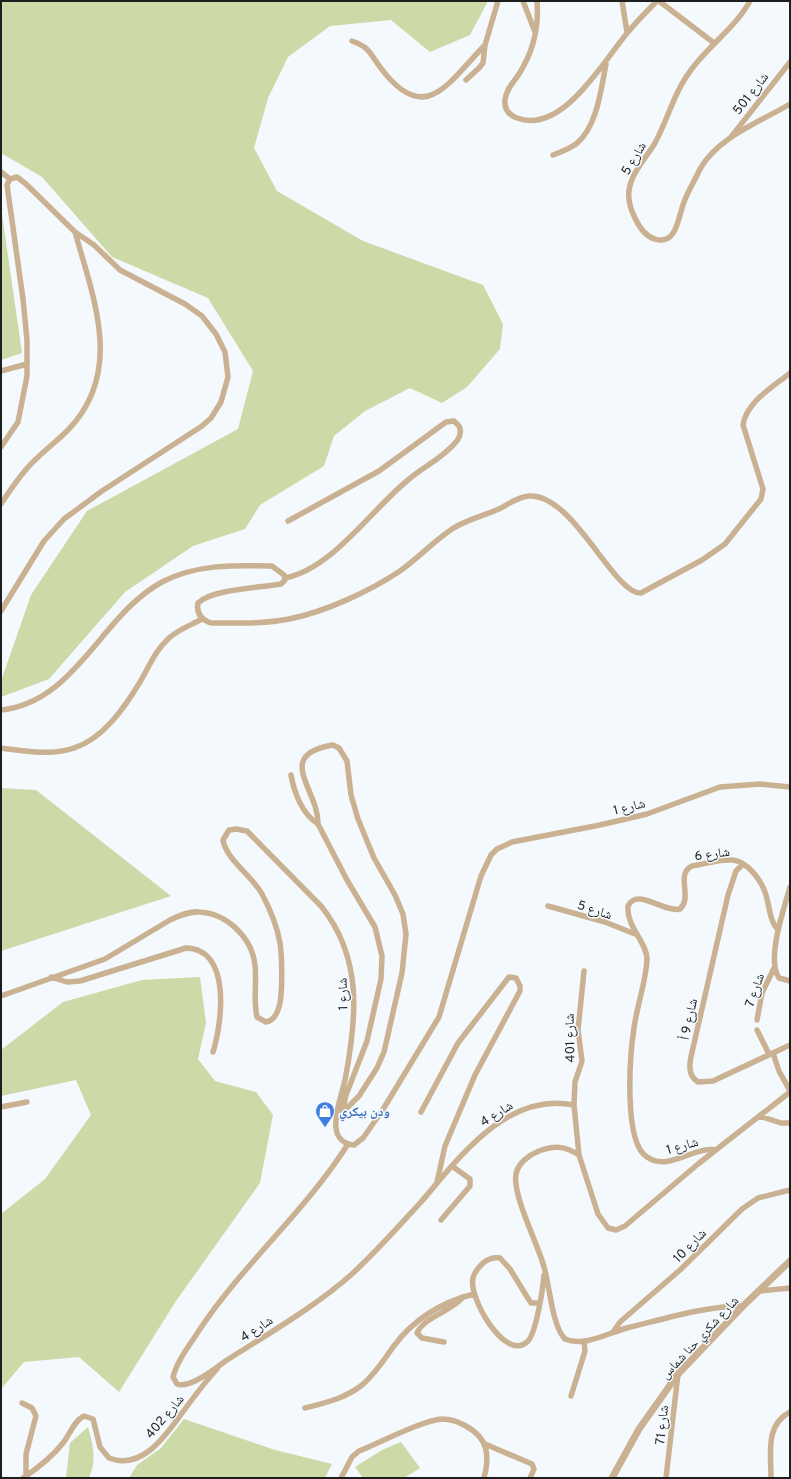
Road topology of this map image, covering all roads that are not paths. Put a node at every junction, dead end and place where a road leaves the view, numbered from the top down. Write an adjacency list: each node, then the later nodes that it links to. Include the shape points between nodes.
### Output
1 (498, 1): 11 (street)
2 (524, 1): 7 (street)
3 (537, 1): 7 (street)
4 (622, 1): 8 (street)
5 (658, 1): 8 (street); 10 (street)
6 (750, 1): 10 (street, شارع 5)
7 (535, 32): 12 (street, via 531,51 507,91 505,100 507,111 518,119 539,119 558,110 584,90)
8 (627, 32): 12 (street)
9 (352, 41): 11 (street, via 365,46 401,92 421,98 430,97 443,89)
10 (714, 43): 16 (street, شارع 5, via 680,86 655,143 631,183 630,207 641,228 652,239 661,241 675,232 684,202 701,168 718,147)
11 (485, 45): 14 (street, via 482,63)
12 (607, 62): 17 (street, via 598,102 587,131 575,144)
13 (790, 62): 16 (street, شارع 501)
14 (466, 80)
15 (790, 104): 16 (street, شارع 5)
16 (729, 139)
17 (553, 156)
18 (1, 172): 19 (street)
19 (10, 178): 20 (street, via 17,177 21,180); 21 (street, via 7,183 8,194 23,299)
20 (75, 232): 25 (street, via 101,341 102,355 95,389 76,421 19,477); 28 (street, via 94,245 120,270 174,297 202,316 222,343 228,363 227,384 216,411 202,426 102,491 64,520 44,541)
21 (27, 364): 22 (street); 24 (street, via 18,422)
22 (1, 371)
23 (790, 373): 29 (street, via 755,402 744,415 743,425 762,488 761,499 725,544 702,560 642,593 633,592 619,579 575,524 557,506 545,499 529,496 460,524 392,576 326,608 290,619 263,622 211,623)
24 (1, 447)
25 (1, 504)
26 (288, 521): 27 (street, via 379,471 446,422 454,421 460,426 460,437 453,446 407,480 344,543 310,569)
27 (285, 578): 29 (street, via 281,584 228,592 202,600 197,608); 30 (street, via 282,571 272,566 228,566 190,571 163,582 148,591 122,614 52,690 31,702)
28 (1, 611)
29 (202, 619): 31 (street, via 168,639 152,658 119,713 87,742 62,751 41,752)
30 (1, 710)
31 (1, 748)
32 (291, 775): 34 (street, via 302,806)
33 (790, 787): 59 (street, شارع 1, via 754,784 720,787 647,814 512,842 497,850 487,860 481,876 439,1017 363,1138 354,1145)
34 (318, 824): 55 (street, via 346,880 369,916 378,937 382,956 382,979 367,1041 346,1095); 55 (street, via 317,811 304,780 302,763 313,752 333,745 339,748 347,761 353,804 358,819 374,858 403,914 406,934 402,973 384,1052 367,1084)
35 (744, 864): 38 (street, شارع 6, via 756,876 764,890 773,925); 39 (street, شارع 6, via 726,860 687,868 684,875 685,902 680,909 672,910 643,899 633,900 628,908); 49 (street, شارع 9 أ, via 736,871 728,895 690,1071 696,1081 705,1083)
36 (790, 887): 38 (street, شارع 7)
37 (548, 906): 39 (street, شارع 5, via 605,922)
38 (778, 930): 40 (street, شارع 7)
39 (635, 934): 60 (street, شارع 1, via 647,956 634,1028 630,1077 633,1128 638,1146 647,1157 665,1162 706,1149)
40 (774, 968): 43 (street, via 780,978); 45 (street, شارع 7, via 762,993)
41 (584, 971): 52 (street, شارع 401, via 578,1030 582,1061 575,1082)
42 (51, 977): 44 (street, شارع 1); 48 (street, via 67,982 80,981 186,948 199,950 209,958 218,975 220,986); 57 (street, شارع 1, via 105,959 180,915 190,912 206,913 222,918 244,936 255,963 258,1017 266,1022 273,1019 280,1006 281,951 278,933 261,893 230,855 223,840 229,830 247,831 310,893 330,918 349,956 354,980 350,1054)
43 (790, 981)
44 (1, 996)
45 (757, 1020)
46 (757, 1030): 49 (street)
47 (790, 1045): 49 (street, شارع 9 أ)
48 (213, 1052)
49 (771, 1053): 50 (street)
50 (790, 1092): 56 (street, شارع 1)
51 (27, 1102): 53 (street)
52 (574, 1105): 61 (street, شارع 401); 62 (street, شارع 4, via 538,1104 524,1109 476,1140)
53 (1, 1107)
54 (421, 1112): 63 (street, via 458,1043 509,977 516,978 520,991 475,1075 445,1146)
55 (342, 1114): 57 (street)
56 (759, 1116): 58 (street); 60 (street, شارع 1)
57 (337, 1118): 59 (street, شارع 1, via 337,1134)
58 (790, 1123)
59 (348, 1144): 78 (street, شارع 4, via 291,1220 229,1289 188,1347 173,1377 177,1384 185,1386)
60 (716, 1150): 65 (street, شارع 1, via 625,1226 616,1230 608,1228)
61 (579, 1155): 65 (street, شارع 401); 68 (street, via 566,1147 545,1148 528,1156 517,1171 518,1192)
62 (452, 1166): 63 (street, شارع 4); 66 (street, via 470,1180 470,1186)
63 (436, 1184): 78 (street, شارع 4, via 351,1274 294,1317)
64 (790, 1190): 75 (street, شارع 10, via 758,1198 742,1209 680,1270 620,1322)
65 (598, 1214)
66 (442, 1220)
67 (790, 1261): 70 (street, شارع شكري حنا شماس)
68 (544, 1268): 73 (street); 77 (street, via 560,1333 570,1341)
69 (790, 1288): 70 (street)
70 (759, 1291): 74 (street, شارع شكري حنا شماس)
71 (474, 1294): 72 (street); 73 (street, via 472,1286 475,1274 483,1263 496,1258 506,1263 531,1303); 73 (street, via 496,1335 520,1346 531,1339)
72 (464, 1296): 76 (street, via 456,1305 425,1324 417,1333 422,1338); 82 (street, via 445,1304 416,1323 362,1385 338,1398)
73 (540, 1304)
74 (744, 1306): 75 (street, via 708,1310); 79 (street, شارع شكري حنا شماس)
75 (613, 1332): 77 (street)
76 (444, 1342)
77 (584, 1342): 80 (street, via 585,1351)
78 (220, 1365): 85 (street, شارع 402, via 168,1433 150,1451 128,1461 110,1458 100,1447 93,1419 84,1416 51,1456)
79 (678, 1374): 89 (street, شارع شكري حنا شماس, via 639,1429); 90 (street, شارع 71)
80 (571, 1396)
81 (22, 1403): 85 (street, via 32,1408 36,1416 26,1454)
82 (305, 1408)
83 (790, 1412): 91 (street, via 778,1420 772,1432)
84 (485, 1444): 86 (street, via 477,1432 464,1425 443,1419 434,1421 359,1451 352,1457); 87 (street, via 487,1458); 88 (street, via 532,1464 534,1469)
85 (24, 1477)
86 (341, 1478)
87 (484, 1478)
88 (530, 1478)
89 (612, 1478)
90 (666, 1478)
91 (771, 1478)

